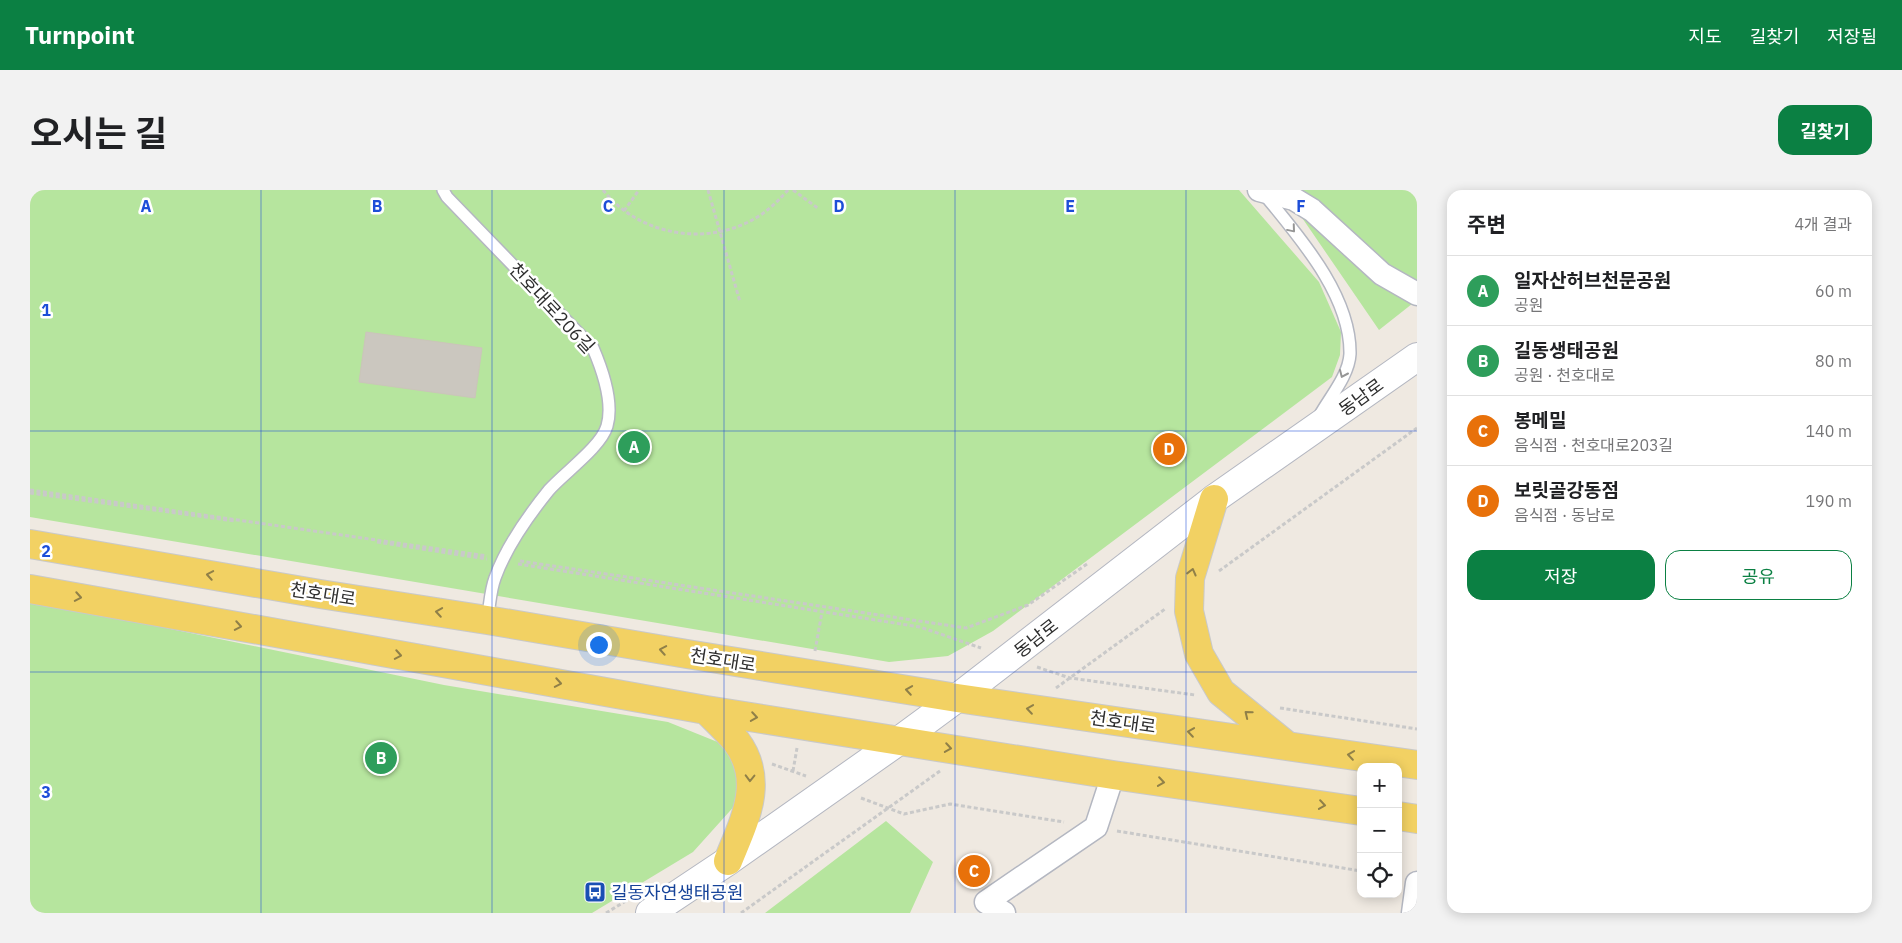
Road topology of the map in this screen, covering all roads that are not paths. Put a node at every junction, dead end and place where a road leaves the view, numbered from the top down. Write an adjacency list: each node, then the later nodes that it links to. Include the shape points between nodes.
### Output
1 (443, 190): 9 (lane, 천호대로206길, via 593,348 605,378 609,412 607,426 599,440 549,490 513,540 494,579)
2 (1260, 191): 3 (street, via 1294,199 1312,210 1382,274); 5 (lane, one-way to 5, via 1299,236 1330,282 1346,323 1350,354 1344,374)
3 (1417, 294)
4 (1417, 357): 5 (main road, 동남로)
5 (1308, 435): 6 (main road, 동남로)
6 (1214, 499): 10 (main road, 동남로); 13 (main road, one-way to 6, via 1221,692 1199,654 1189,611 1190,578)
7 (30, 544): 9 (main road, 천호대로, one-way to 7)
8 (30, 589): 11 (main road, one-way to 11)
9 (487, 620): 10 (main road, 천호대로, one-way to 9)
10 (958, 698): 12 (main road, 동남로); 13 (main road, 천호대로, one-way to 10)
11 (706, 710): 12 (main road, one-way to 12); 19 (main road, one-way to 19, via 736,741 750,769 750,805)
12 (900, 740): 15 (main road, one-way to 15); 19 (main road, 동남로)
13 (1286, 745): 14 (main road, 천호대로, one-way to 13)
14 (1417, 765)
15 (1113, 775): 16 (main road, one-way to 16); 22 (street, via 1096,827 986,902)
16 (1357, 810)
17 (1402, 817): 18 (main road)
18 (1417, 819)
19 (728, 861): 21 (main road, 동남로)
20 (1417, 884): 23 (street)
21 (641, 905)
22 (1004, 913)
23 (1413, 913)

